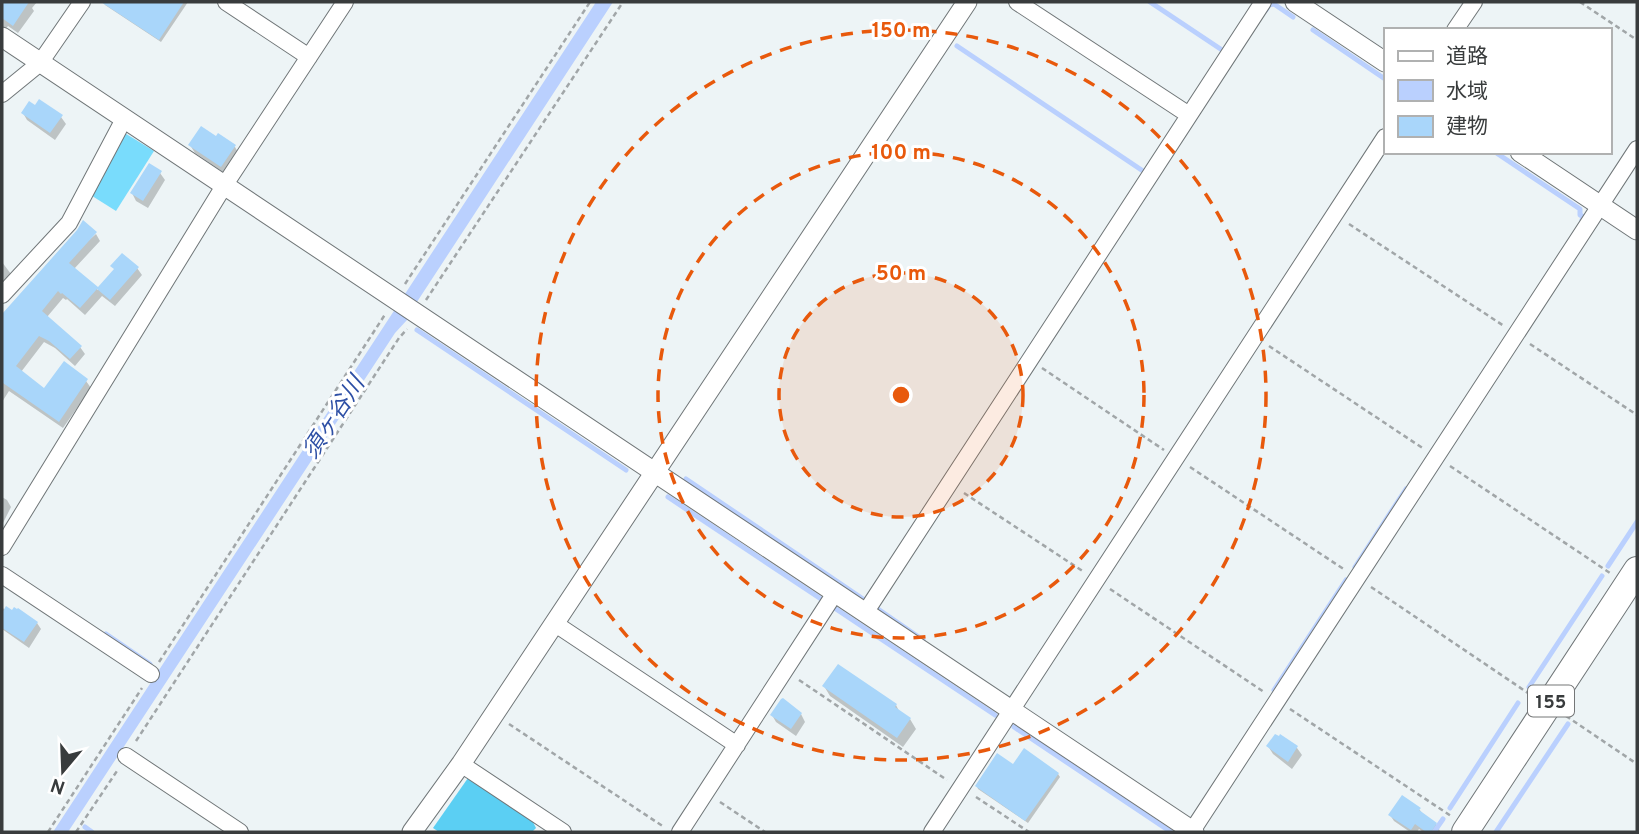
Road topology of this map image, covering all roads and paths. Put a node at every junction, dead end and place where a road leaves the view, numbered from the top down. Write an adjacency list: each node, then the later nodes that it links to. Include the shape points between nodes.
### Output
1 (82, 2): 17 (street)
2 (226, 2): 15 (street)
3 (345, 2): 15 (street)
4 (590, 2): 29 (path)
5 (623, 2): 30 (path)
6 (967, 2): 35 (street)
7 (1017, 2): 19 (street)
8 (1263, 2): 19 (street)
9 (1294, 2): 16 (street)
10 (1474, 2): 12 (street)
11 (1580, 2): 14 (path)
12 (1456, 28)
13 (2, 37): 17 (street)
14 (1637, 40)
15 (309, 57): 24 (street)
16 (1384, 61)
17 (40, 63): 18 (street); 20 (street)
18 (2, 94)
19 (1189, 116): 32 (street)
20 (124, 118): 24 (street); 28 (street, via 69,223)
21 (1384, 139): 26 (street)
22 (1637, 149): 25 (street)
23 (1523, 154): 25 (street)
24 (224, 186): 29 (street); 37 (street)
25 (1600, 206): 27 (street); 31 (street)
26 (1335, 214): 31 (path); 34 (street)
27 (1637, 230)
28 (2, 295)
29 (396, 300): 30 (street); 46 (path)
30 (416, 314): 35 (street); 52 (path)
31 (1516, 334): 33 (path); 40 (street)
32 (1030, 360): 34 (path); 36 (street)
33 (1637, 415)
34 (1176, 458): 40 (path); 41 (street)
35 (654, 473): 42 (street); 44 (street)
36 (950, 483): 41 (path); 43 (street)
37 (2, 547)
38 (1637, 570): 48 (highway, 155)
39 (2, 575): 46 (street)
40 (1357, 578): 47 (street); 48 (path)
41 (1096, 580): 47 (path); 49 (street)
42 (835, 593): 43 (street); 45 (street)
43 (865, 613): 49 (street)
44 (554, 623): 50 (street); 51 (street)
45 (784, 671): 51 (street); 55 (path)
46 (152, 674): 59 (path)
47 (1277, 700): 58 (path); 69 (street)
48 (1549, 706): 54 (path); 58 (highway, 155)
49 (1011, 710): 55 (street); 69 (street)
50 (494, 714): 53 (street); 64 (path)
51 (737, 745): 56 (street)
52 (126, 757): 60 (path); 61 (street)
53 (461, 764): 57 (street); 62 (street)
54 (1637, 764)
55 (961, 788): 67 (street); 68 (path)
56 (706, 792): 65 (street); 66 (path)
57 (540, 826): 63 (street)
58 (1467, 830)
59 (48, 832)
60 (76, 832)
61 (240, 832)
62 (412, 832)
63 (564, 832)
64 (673, 832)
65 (680, 832)
66 (765, 832)
67 (932, 832)
68 (1029, 832)
69 (1193, 832)

